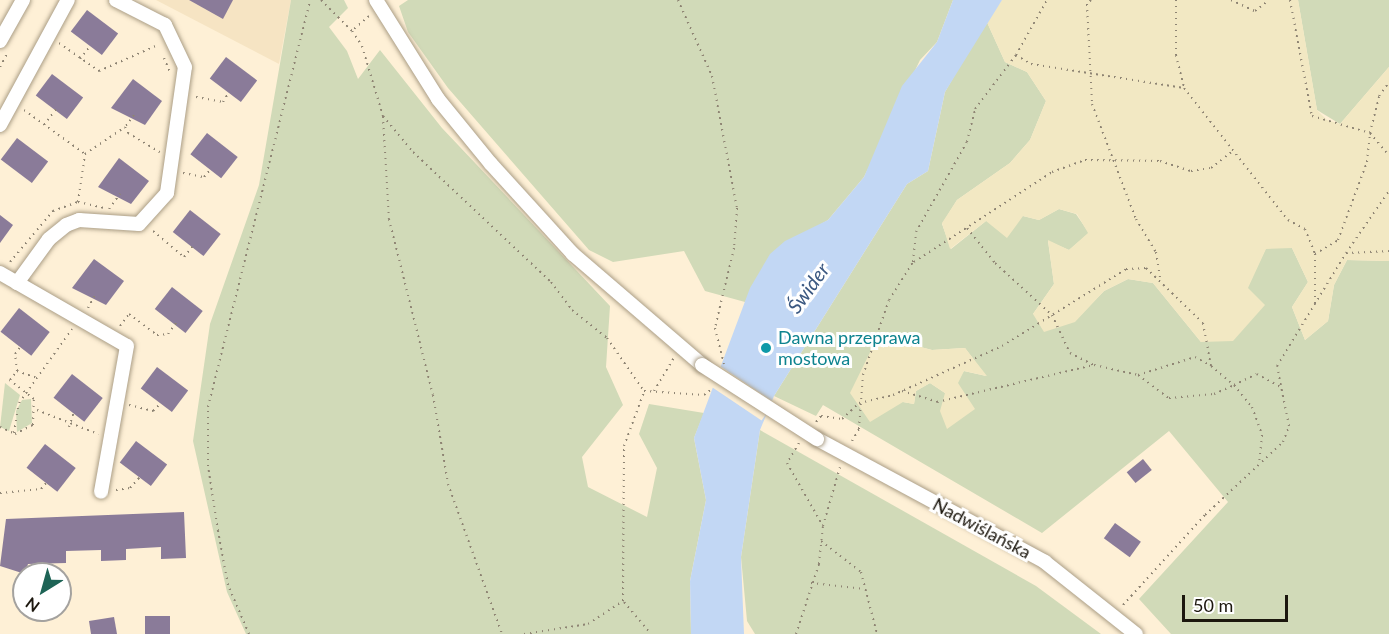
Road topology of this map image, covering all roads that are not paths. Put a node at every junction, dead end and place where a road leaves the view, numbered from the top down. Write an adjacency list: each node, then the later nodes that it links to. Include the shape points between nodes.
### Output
1 (22, 0): 5 (street)
2 (68, 0): 6 (street)
3 (117, 0): 8 (street, via 165,26 185,68 167,193 140,224 79,220 66,225 49,239)
4 (378, 4): 10 (street, Nadwiślańska, bridge, via 438,99 499,172 573,254 702,364 817,439 1045,562)
5 (0, 41)
6 (0, 125)
7 (2, 270): 8 (street)
8 (17, 283): 9 (street, via 82,315 127,346)
9 (101, 492)
10 (1136, 634)

